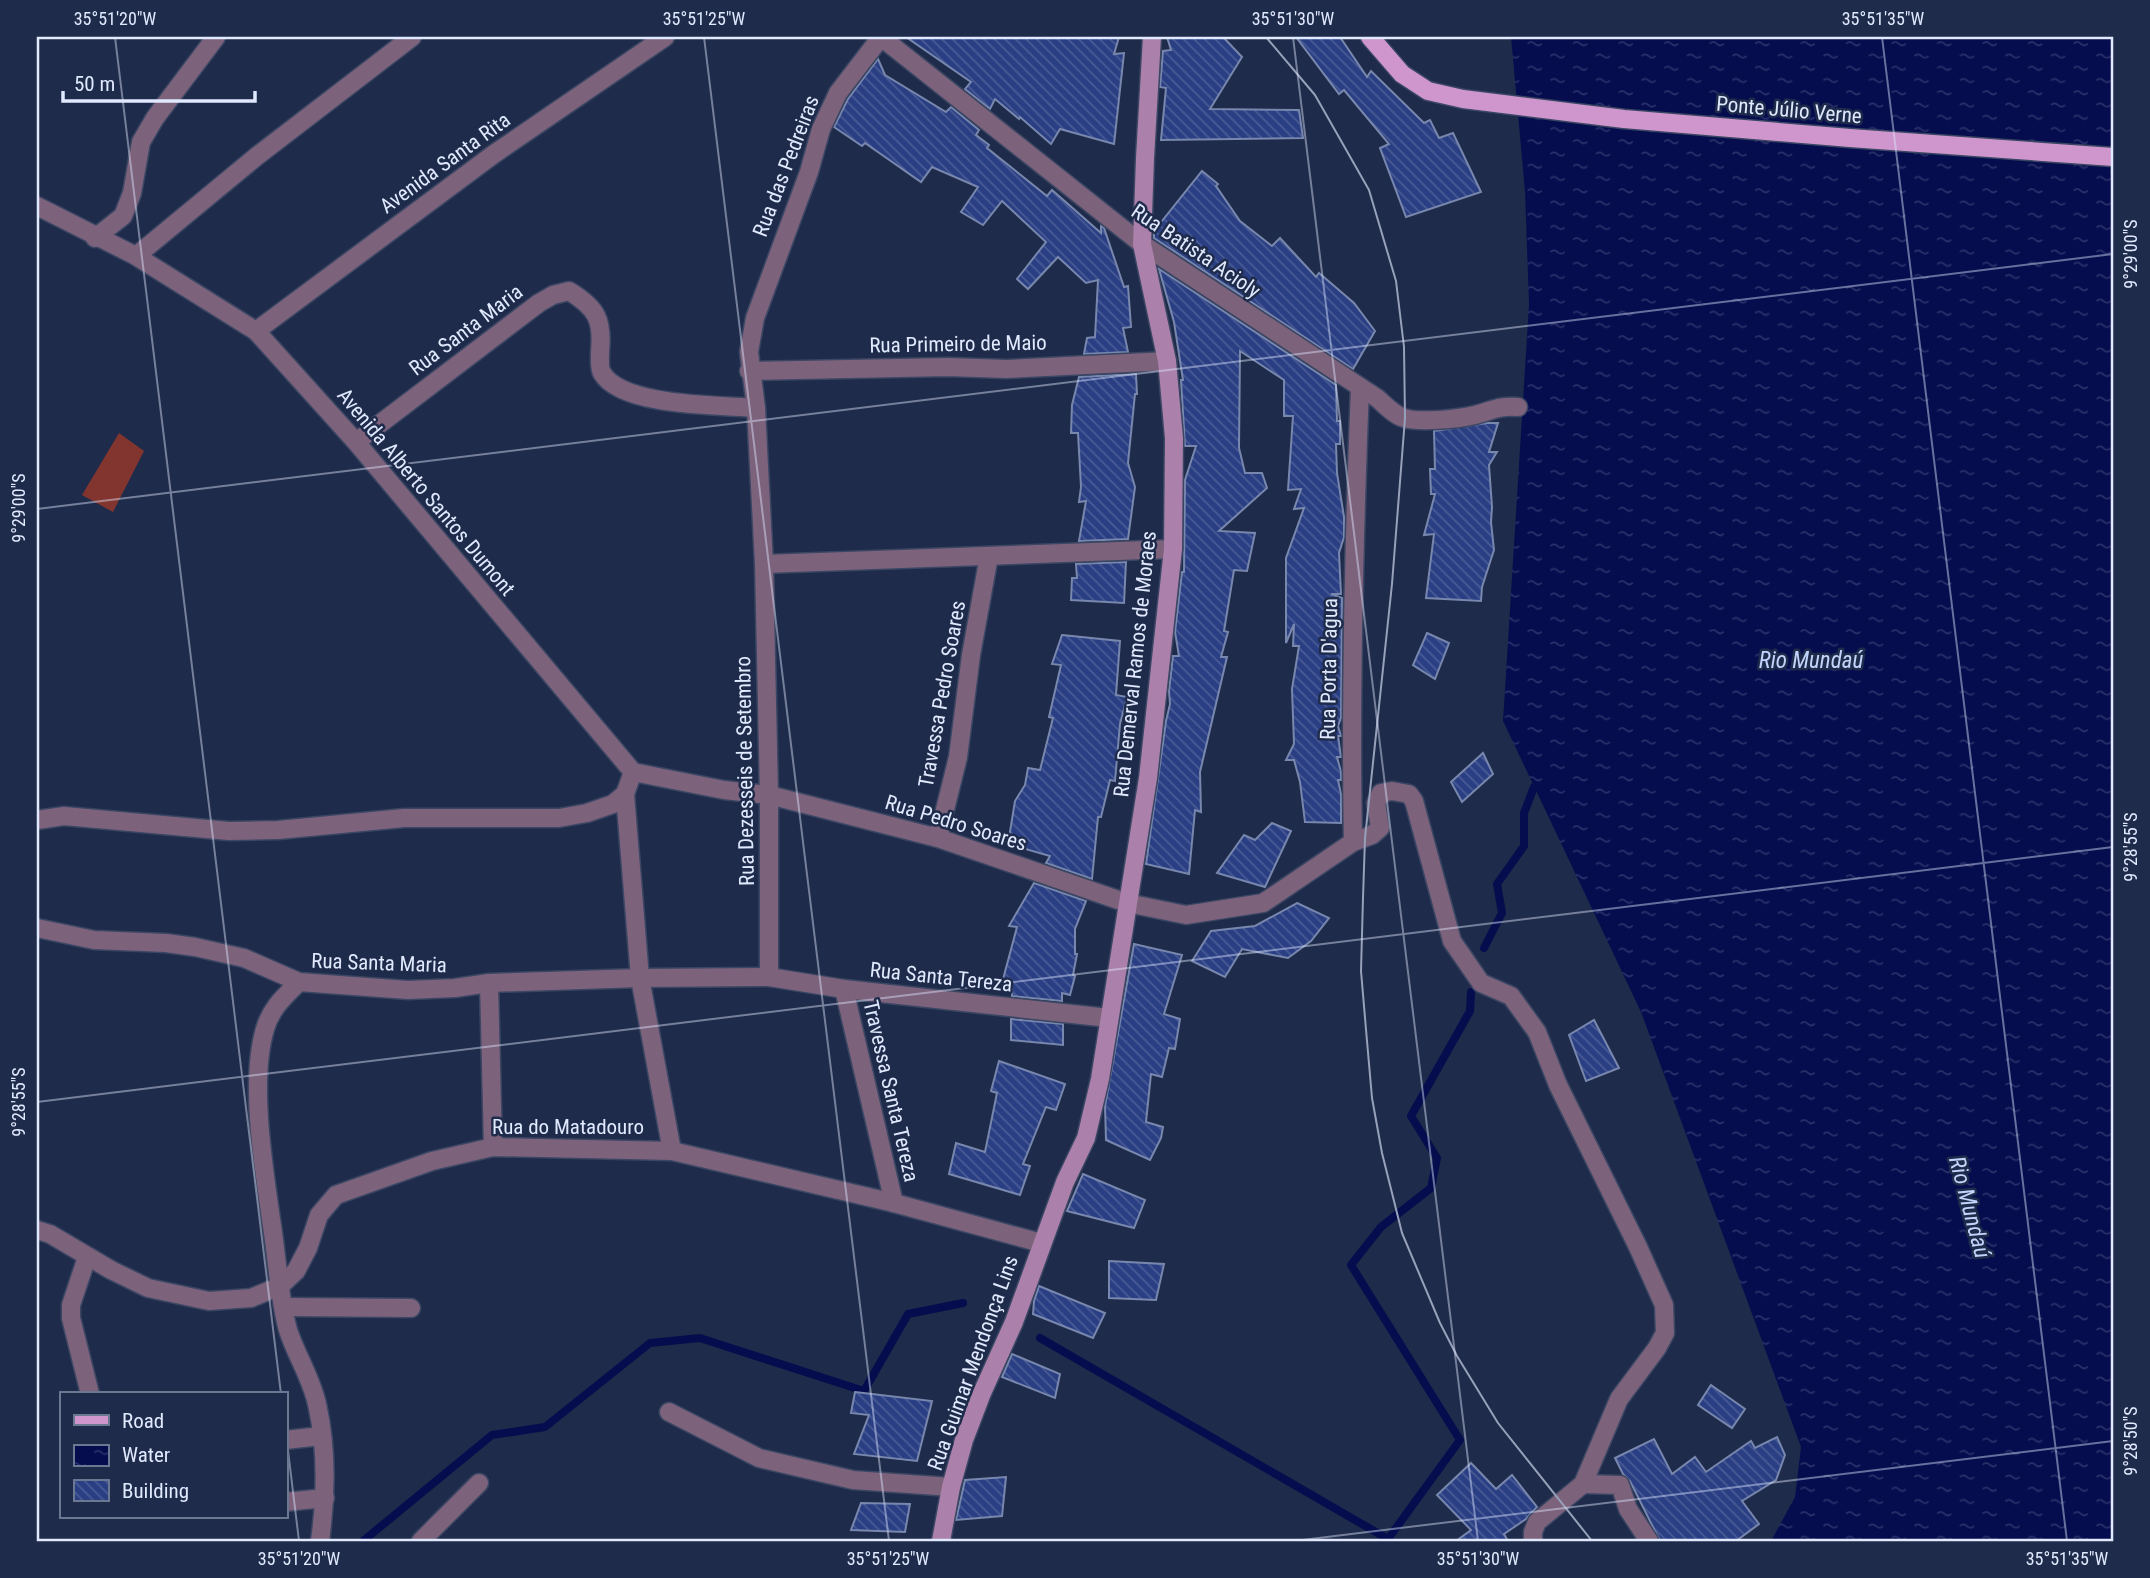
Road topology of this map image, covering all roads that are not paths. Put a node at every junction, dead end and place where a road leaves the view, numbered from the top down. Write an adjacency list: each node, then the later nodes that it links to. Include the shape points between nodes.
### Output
1 (216, 37): 9 (street, via 141,142 123,216)
2 (412, 37): 11 (street)
3 (665, 37): 13 (street, Avenida Santa Rita, via 494,154)
4 (881, 37): 10 (street, Rua Batista Acioly); 12 (street, Rua das Pedreiras, via 838,93 821,129)
5 (1152, 37): 10 (street, Rua Demerval Ramos de Moraes)
6 (1370, 37): 7 (main road, Ponte Júlio Verne, via 1402,75 1428,91 1463,99 1624,119)
7 (2113, 157)
8 (37, 206): 9 (street, Avenida Alberto Santos Dumont)
9 (95, 238): 11 (street, Avenida Alberto Santos Dumont)
10 (1142, 244): 14 (street, Rua Demerval Ramos de Moraes); 16 (street, Rua Batista Acioly)
11 (136, 256): 13 (street, Avenida Alberto Santos Dumont)
12 (768, 281): 15 (street, Rua Dezesseis de Setembro, via 751,335)
13 (256, 331): 19 (street, Avenida Alberto Santos Dumont)
14 (1167, 361): 15 (street, Rua Primeiro de Maio, via 1007,369); 20 (street, Rua Demerval Ramos de Moraes, via 1174,438)
15 (749, 371): 18 (street, Rua Dezesseis de Setembro)
16 (1360, 388): 17 (street, Rua Batista Acioly, via 1405,418 1437,419 1475,415 1499,406); 28 (street, Rua Porta D'agua, via 1351,699)
17 (1518, 407)
18 (756, 408): 19 (street, Rua Santa Maria, via 639,398 616,386 602,373 599,361 602,327 590,304 569,291 539,303); 22 (street, Rua Dezesseis de Setembro)
19 (356, 442): 23 (street, Avenida Alberto Santos Dumont)
20 (1173, 549): 21 (street); 29 (street, Rua Demerval Ramos de Moraes, via 1148,778)
21 (989, 556): 22 (street); 27 (street, Travessa Pedro Soares, via 958,757)
22 (764, 564): 25 (street, Rua Dezesseis de Setembro)
23 (633, 772): 24 (street); 25 (street)
24 (625, 794): 26 (street, via 612,804 559,818 417,818 242,831 78,817); 32 (street)
25 (769, 795): 27 (street, Rua Pedro Soares); 31 (street, Rua Dezesseis de Setembro)
26 (37, 820)
27 (938, 838): 29 (street, Rua Pedro Soares)
28 (1353, 842): 29 (street, Rua Pedro Soares, via 1263,903 1186,915); 51 (street, via 1380,828 1376,803 1381,793 1409,794 1415,802 1452,941 1481,983 1511,996 1537,1032 1664,1305 1665,1333 1619,1399)
29 (1128, 903): 36 (street, Rua Demerval Ramos de Moraes)
30 (37, 928): 33 (street, Rua Santa Maria, via 94,940 195,947 244,958)
31 (769, 977): 32 (street, Rua Santa Maria); 35 (street, Rua Santa Tereza)
32 (640, 978): 34 (street, Rua Santa Maria); 38 (street)
33 (299, 982): 34 (street, Rua Santa Maria, via 408,990); 43 (street, via 273,1007 264,1030 260,1068 262,1151)
34 (489, 983): 37 (street)
35 (844, 989): 36 (street, Rua Santa Tereza); 39 (street, Travessa Santa Tereza)
36 (1109, 1018): 41 (street, Rua Demerval Ramos de Moraes, via 1086,1138)
37 (493, 1147): 38 (street, Rua do Matadouro); 43 (street, Rua do Matadouro, via 432,1161 335,1195 319,1216 296,1271)
38 (672, 1151): 39 (street, Rua do Matadouro)
39 (894, 1203): 41 (street, Rua do Matadouro)
40 (37, 1230): 42 (street, Rua do Matadouro)
41 (1041, 1243): 52 (street, Rua Guimar Mendonça Lins, via 969,1428)
42 (87, 1257): 43 (street, Rua do Matadouro, via 148,1288 209,1301 251,1298); 46 (street, via 71,1318)
43 (280, 1286): 44 (street)
44 (284, 1307): 45 (street); 48 (street, via 296,1352 310,1378)
45 (411, 1308)
46 (90, 1392)
47 (669, 1412): 52 (street, via 760,1458 853,1480)
48 (321, 1436): 49 (street); 53 (street)
49 (287, 1440)
50 (479, 1483): 56 (street)
51 (1583, 1484): 58 (street, via 1537,1522); 59 (street, via 1620,1485 1628,1509)
52 (951, 1488): 57 (street, Rua Guimar Mendonça Lins)
53 (325, 1498): 54 (street); 55 (street)
54 (287, 1502)
55 (320, 1541)
56 (421, 1541)
57 (941, 1541)
58 (1534, 1541)
59 (1649, 1541)

